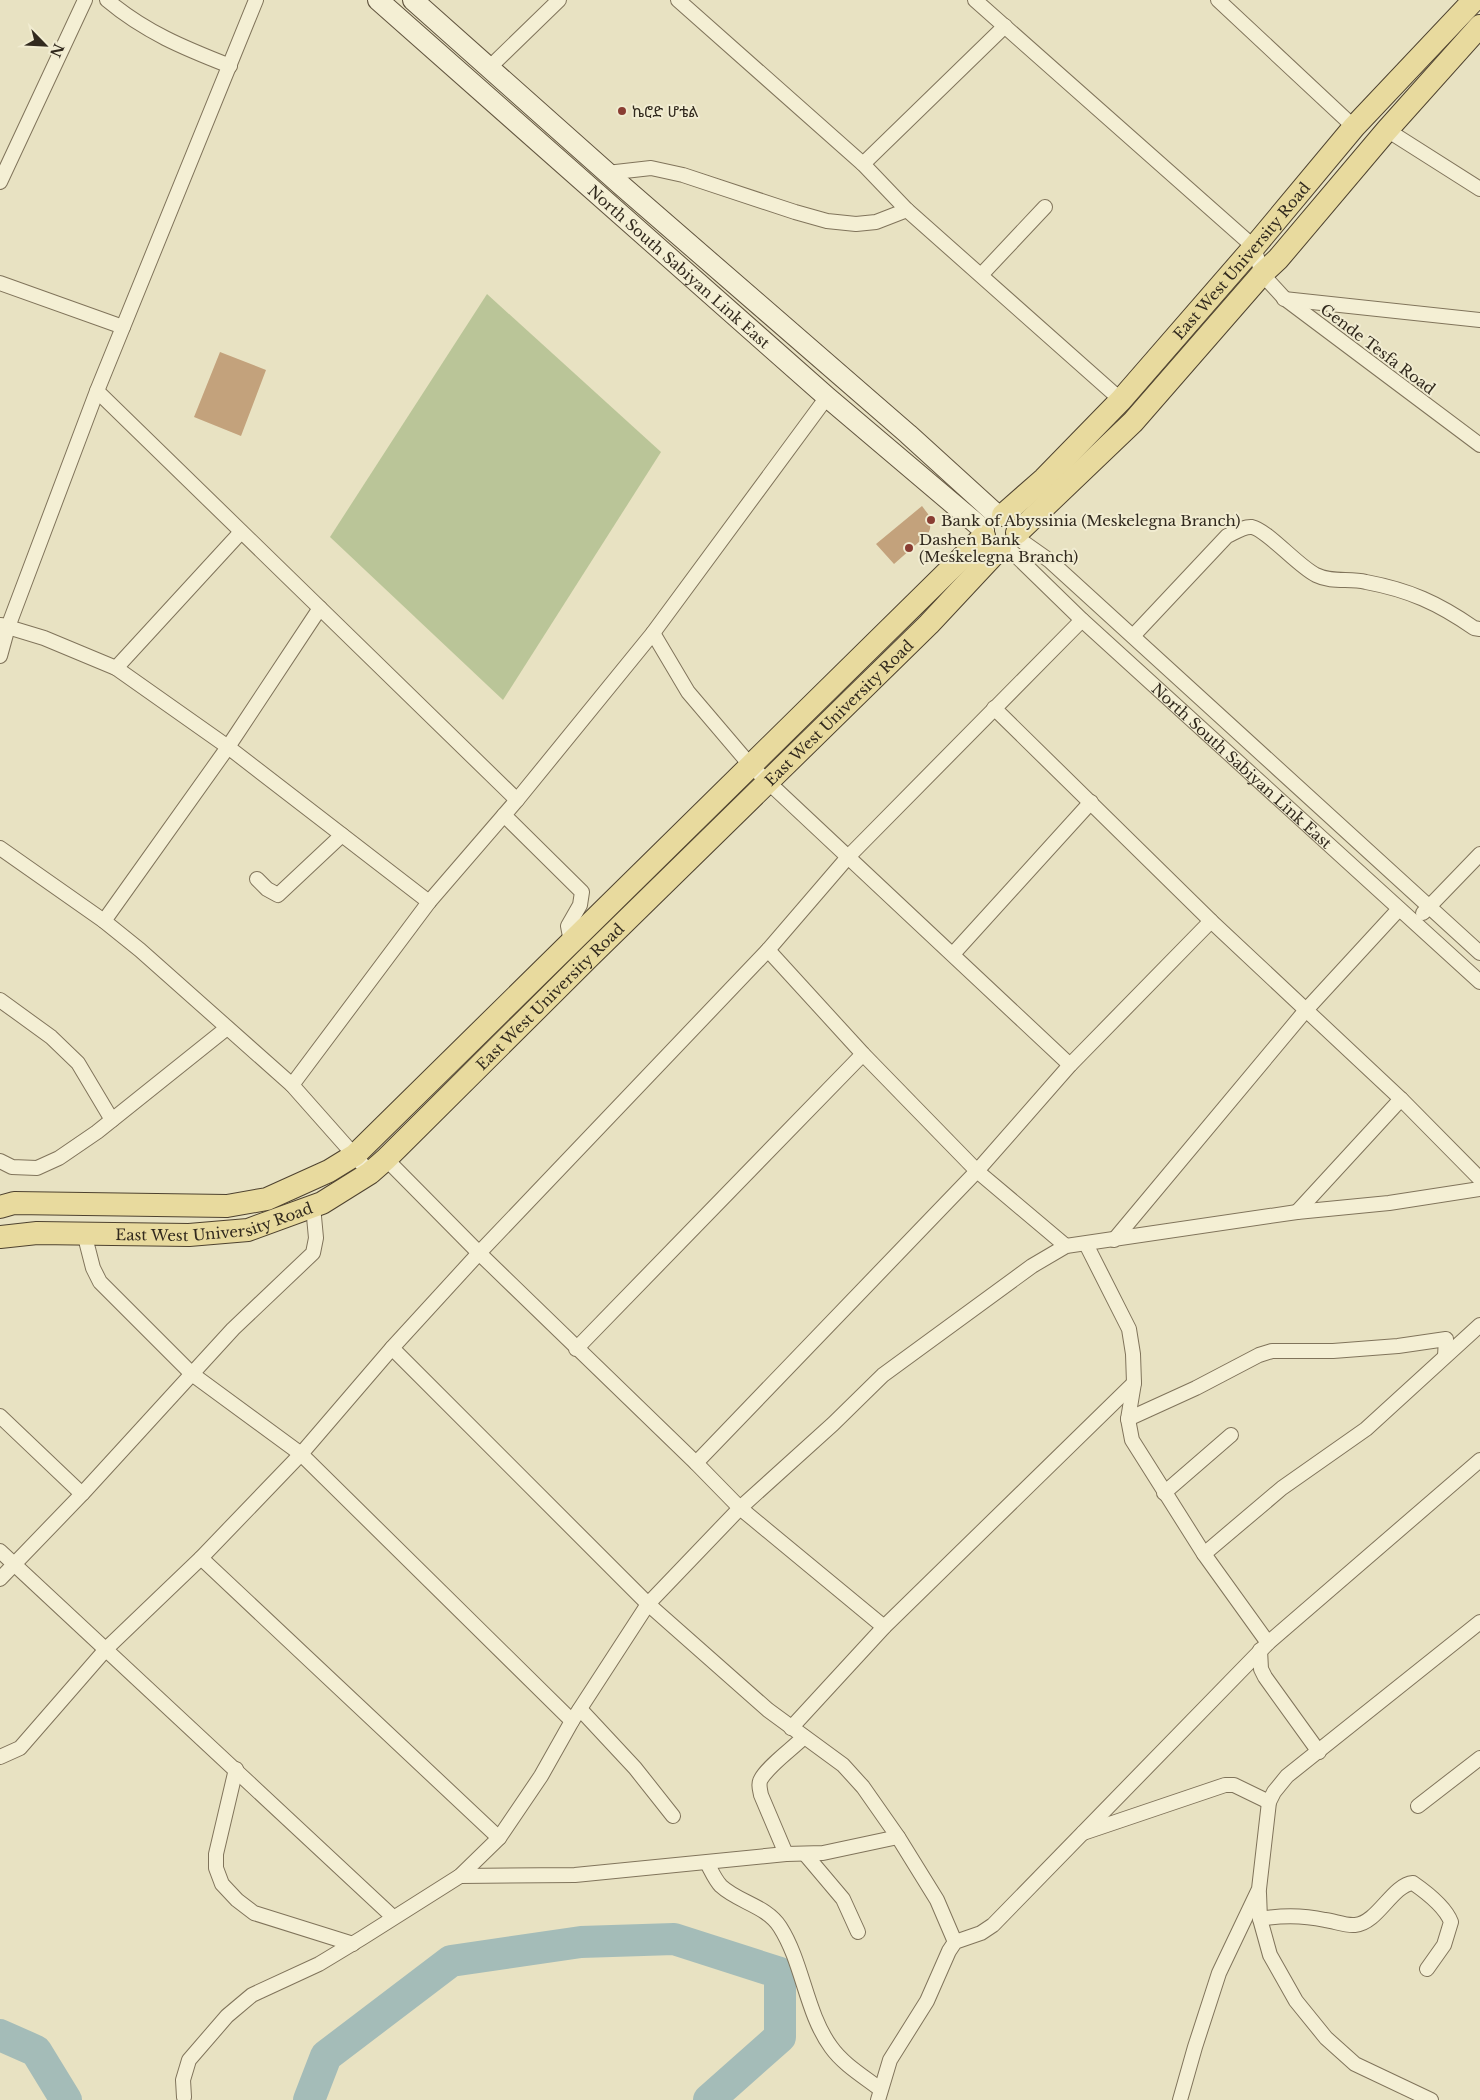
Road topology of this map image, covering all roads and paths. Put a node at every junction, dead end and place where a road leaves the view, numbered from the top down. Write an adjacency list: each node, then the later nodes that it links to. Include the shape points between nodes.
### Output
1 (85, 0): 21 (street)
2 (108, 0): 13 (street, via 124,14 168,41)
3 (256, 0): 13 (street)
4 (378, 0): 18 (main road, North South Sabiyan Link East)
5 (413, 0): 14 (main road, North South Sabiyan Link East)
6 (560, 0): 14 (street)
7 (678, 0): 19 (street)
8 (975, 0): 11 (street)
9 (1218, 0): 16 (street)
10 (1473, 4): 16 (main road, East West University Road)
11 (1005, 26): 19 (street); 25 (street)
12 (1480, 26): 17 (main road, East West University Road)
13 (230, 66): 31 (street)
14 (490, 68): 15 (main road, North South Sabiyan Link East)
15 (547, 119): 18 (main road); 20 (main road, North South Sabiyan Link East)
16 (1354, 127): 25 (main road, East West University Road)
17 (1387, 130): 22 (street); 27 (main road, East West University Road)
18 (531, 136): 33 (main road, North South Sabiyan Link East)
19 (863, 164): 24 (street)
20 (607, 172): 24 (street, via 651,168 683,175 827,221 876,222); 37 (main road, North South Sabiyan Link East, via 908,434)
21 (0, 182)
22 (1480, 190)
23 (1045, 207): 26 (street)
24 (907, 210): 26 (street)
25 (1254, 247): 27 (street); 34 (main road, East West University Road)
26 (982, 274): 34 (street)
27 (1262, 274): 29 (street, Gende Tesfa Road); 37 (main road, East West University Road, via 1133,422)
28 (0, 283): 31 (street)
29 (1284, 298): 30 (street); 35 (street, Gende Tesfa Road)
30 (1480, 320)
31 (123, 327): 32 (street)
32 (97, 391): 36 (street); 40 (street)
33 (827, 397): 37 (main road, North South Sabiyan Link East); 42 (street)
34 (1121, 400): 37 (main road, East West University Road, via 1044,479)
35 (1480, 445)
36 (241, 532): 38 (street); 45 (street)
37 (1001, 532): 39 (street, North South Sabiyan Link East); 43 (street, North South Sabiyan Link East, via 1050,561); 48 (main road, East West University Road); 49 (main road, East West University Road, via 929,624)
38 (320, 608): 47 (street); 50 (street)
39 (1082, 620): 46 (street); 60 (street, North South Sabiyan Link East)
40 (4, 626): 44 (street); 45 (street, via 44,638)
41 (1480, 629): 43 (street, via 1441,605 1403,590 1316,575 1252,527 1226,536)
42 (653, 633): 48 (street, via 688,692); 50 (street)
43 (1133, 636): 59 (street, North South Sabiyan Link East)
44 (0, 656)
45 (116, 668): 47 (street)
46 (994, 708): 51 (street); 56 (street)
47 (228, 747): 53 (street); 61 (street)
48 (751, 766): 49 (street); 64 (main road, East West University Road)
49 (768, 783): 56 (street); 79 (main road, East West University Road)
50 (517, 800): 52 (street)
51 (1091, 802): 62 (street); 67 (street)
52 (504, 815): 58 (street); 64 (street, via 582,892 580,905 568,926)
53 (342, 835): 57 (street, via 278,895); 58 (street)
54 (0, 848): 61 (street)
55 (1480, 854): 59 (street)
56 (848, 857): 65 (street); 67 (street)
57 (257, 879)
58 (429, 902): 74 (street)
59 (1429, 908): 63 (street); 66 (street, North South Sabiyan Link East)
60 (1399, 909): 63 (street, North South Sabiyan Link East); 70 (street)
61 (104, 921): 71 (street)
62 (1211, 921): 70 (street); 73 (street)
63 (1415, 922): 68 (street, North South Sabiyan Link East)
64 (571, 942): 77 (main road, East West University Road)
65 (768, 950): 72 (street); 91 (street)
66 (1480, 953)
67 (953, 954): 73 (street)
68 (1480, 982)
69 (0, 1000): 76 (street, via 51,1037 78,1063)
70 (1306, 1010): 75 (street); 88 (street)
71 (227, 1028): 74 (street); 76 (street)
72 (863, 1054): 80 (street); 94 (street)
73 (1070, 1065): 80 (street)
74 (292, 1085): 77 (street)
75 (1401, 1099): 81 (street); 85 (street)
76 (112, 1120): 78 (street, via 59,1158 37,1168 12,1167)
77 (355, 1155): 79 (street); 84 (main road, East West University Road, via 329,1171 268,1199 227,1206 23,1203)
78 (0, 1161)
79 (378, 1166): 83 (main road, East West University Road, via 342,1192); 91 (street)
80 (977, 1171): 90 (street); 103 (street)
81 (1480, 1179)
82 (1480, 1189): 85 (street, via 1389,1203)
83 (313, 1206): 86 (main road, East West University Road, via 248,1230 189,1235); 96 (street, via 316,1238 313,1253 233,1329)
84 (0, 1207)
85 (1297, 1212): 88 (street)
86 (84, 1233): 87 (main road, East West University Road); 96 (street, via 100,1282)
87 (0, 1237)
88 (1114, 1240): 89 (street)
89 (1086, 1244): 90 (street); 97 (street, via 1128,1329)
90 (1066, 1246): 106 (street, via 1032,1266 883,1375)
91 (479, 1253): 93 (street); 94 (street)
92 (1480, 1325): 95 (street)
93 (392, 1348): 101 (street); 112 (street)
94 (576, 1349): 103 (street)
95 (1445, 1356): 99 (street, via 1446,1339 1332,1351 1272,1351); 108 (street, via 1366,1429 1282,1488)
96 (192, 1374): 101 (street); 105 (street)
97 (1134, 1383): 99 (street); 114 (street)
98 (0, 1416): 105 (street)
99 (1128, 1419): 104 (street, via 1132,1440)
100 (1232, 1435): 104 (street)
101 (302, 1454): 109 (street); 118 (street)
102 (1480, 1460): 115 (street)
103 (696, 1463): 106 (street)
104 (1164, 1493): 108 (street)
105 (82, 1494): 110 (street)
106 (740, 1508): 112 (street); 114 (street)
107 (0, 1551): 110 (street)
108 (1204, 1554): 115 (street)
109 (201, 1558): 116 (street); 130 (street)
110 (14, 1563): 111 (street); 116 (street)
111 (0, 1579)
112 (648, 1604): 117 (street); 119 (street)
113 (1480, 1622): 121 (street)
114 (884, 1627): 119 (street)
115 (1264, 1647): 121 (street, via 1261,1669 1265,1677); 128 (street)
116 (106, 1648): 122 (street, via 20,1748); 124 (street)
117 (580, 1709): 118 (street); 127 (street, via 635,1768)
118 (572, 1722): 130 (street)
119 (791, 1728): 120 (street)
120 (804, 1737): 129 (street, via 843,1765 863,1787); 131 (street, via 770,1769 759,1786)
121 (1319, 1752): 125 (street, via 1287,1776)
122 (0, 1757)
123 (1480, 1758): 126 (street)
124 (236, 1769): 136 (street); 140 (street, via 216,1854 216,1868 222,1884 254,1912)
125 (1269, 1802): 128 (street, via 1234,1785 1225,1785); 135 (street)
126 (1418, 1806)
127 (673, 1816)
128 (1080, 1834): 139 (street, via 993,1925 982,1933)
129 (898, 1837): 132 (street); 139 (street, via 936,1900)
130 (500, 1838): 134 (street)
131 (786, 1854): 132 (street); 133 (street)
132 (805, 1854): 138 (street, via 843,1899)
133 (707, 1863): 134 (street, via 576,1875); 142 (street, via 721,1886 780,1926 821,2031 831,2047)
134 (460, 1876): 136 (street)
135 (1259, 1890): 137 (street); 144 (street, via 1219,1973)
136 (393, 1917): 140 (street)
137 (1260, 1919): 141 (street, via 1304,1916 1356,1926 1370,1919 1405,1886 1413,1883 1424,1890 1451,1922 1444,1945); 145 (street, via 1270,1955 1296,2001 1326,2038 1355,2064)
138 (858, 1932)
139 (955, 1942): 142 (street, via 927,2001 890,2060)
140 (353, 1944): 143 (street, via 319,1964 252,1995 226,2016 189,2060 183,2080)
141 (1427, 1969)
142 (879, 2095)
143 (184, 2097)
144 (1180, 2100)
145 (1431, 2100)

